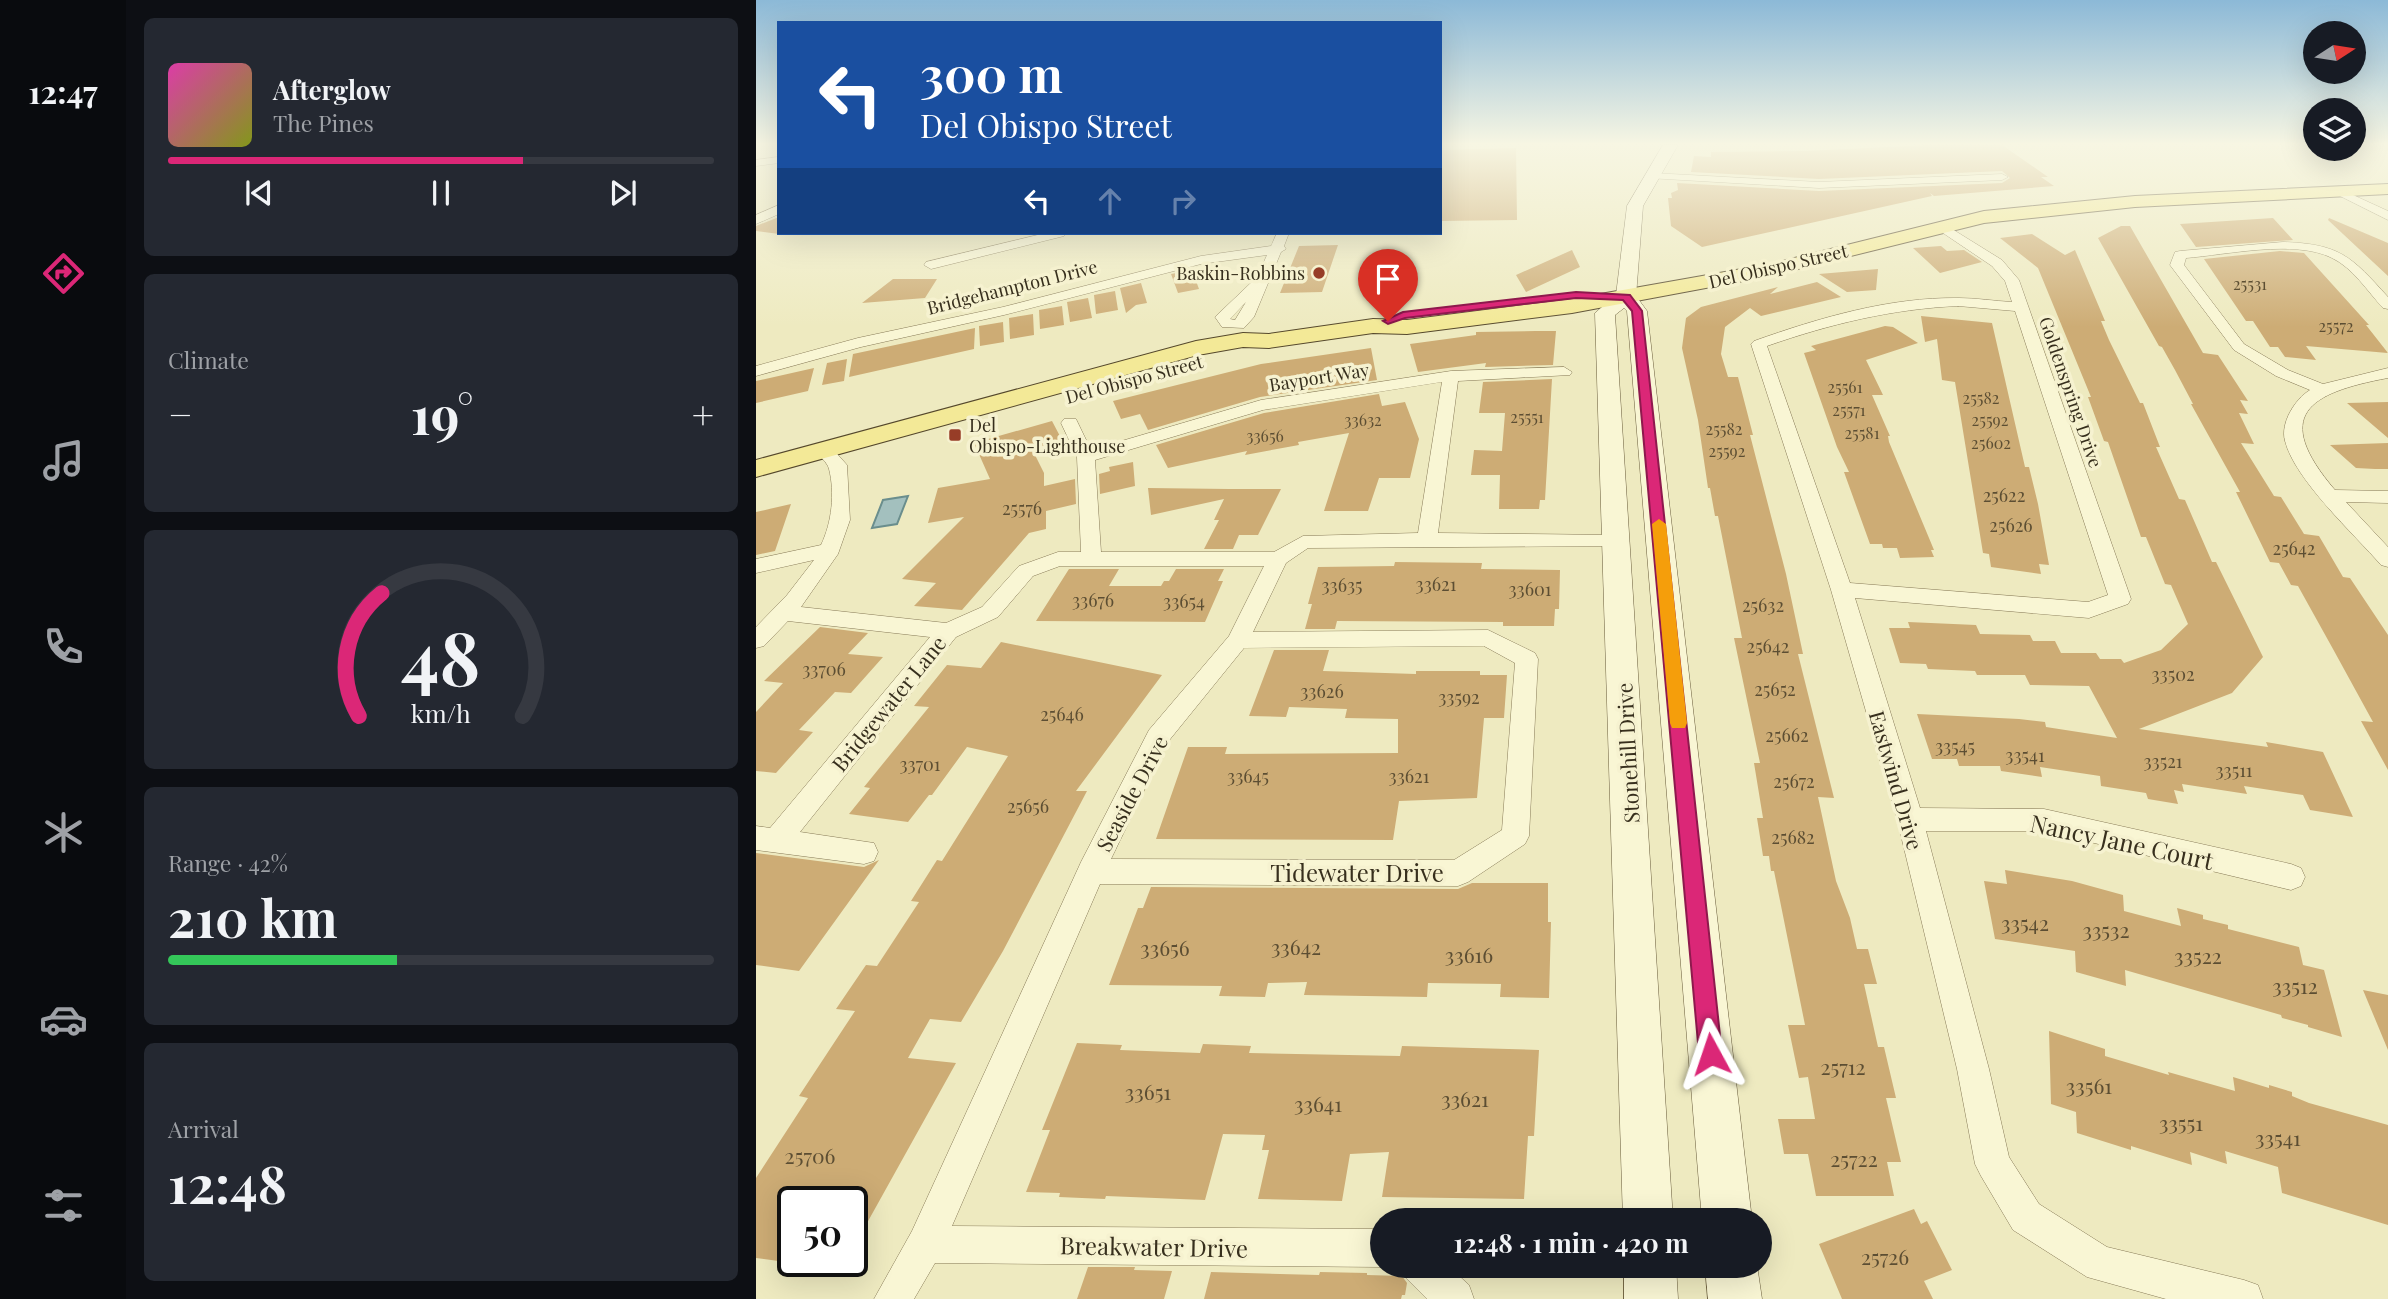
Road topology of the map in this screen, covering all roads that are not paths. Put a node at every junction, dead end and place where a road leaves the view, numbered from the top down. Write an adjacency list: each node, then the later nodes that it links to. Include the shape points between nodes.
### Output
1 (1635, 206): 12 (main road)
2 (2101, 206): 7 (main road, Del Obispo Street, via 1984,217)
3 (2367, 206): 5 (street)
4 (777, 210): 6 (street)
5 (2388, 216)
6 (756, 220)
7 (1944, 228): 12 (main road, Del Obispo Street, via 1770,270); 14 (street, Goldenspring Drive, via 1997,262 2012,279)
8 (1052, 235): 11 (street)
9 (1282, 235): 10 (street)
10 (1279, 249): 15 (street, via 1262,280 1222,317); 16 (street, Bridgehampton Drive, via 1201,260)
11 (931, 265)
12 (1626, 297): 15 (main road, Del Obispo Street, via 1407,327 1373,326 1269,341); 29 (main road, Stonehill Drive, via 1605,313); 35 (main road, via 1637,311)
13 (2388, 305): 20 (street, via 2340,256 2320,247 2180,255 2177,265 2239,347)
14 (2022, 307): 36 (street, Eastwind Drive, via 1958,302 1912,305 1804,327 1759,344); 36 (street, Goldenspring Drive, via 2120,599 2089,610)
15 (1242, 338): 23 (main road, Del Obispo Street, via 1152,358)
16 (756, 371)
17 (1564, 372): 19 (street, Bayport Way)
18 (2388, 373): 20 (street)
19 (1451, 376): 22 (street, Bayport Way, via 1261,405); 28 (street)
20 (2316, 394): 26 (street, via 2298,414 2293,438 2311,471)
21 (1070, 423): 22 (street)
22 (1086, 457): 31 (street)
23 (832, 458): 24 (main road, Del Obispo Street); 25 (main road, Del Obispo Street); 30 (street, via 839,520)
24 (756, 469)
25 (756, 485)
26 (2333, 496): 27 (street); 33 (street)
27 (2388, 497)
28 (1427, 539): 29 (street); 32 (street, via 1303,542)
29 (1617, 541): 35 (main road); 46 (main road, Stonehill Drive)
30 (828, 550): 34 (street); 37 (street)
31 (1091, 558): 32 (street, Bridgewater Lane); 38 (street, Bridgewater Lane, via 1058,559 1026,571 990,612)
32 (1279, 559): 40 (street, Seaside Drive)
33 (2388, 560)
34 (756, 566)
35 (1664, 575): 47 (main road)
36 (1842, 590): 41 (street, Eastwind Drive)
37 (784, 613): 38 (street); 39 (street)
38 (948, 631): 42 (street, Bridgewater Lane)
39 (756, 640)
40 (1238, 640): 44 (street, Seaside Drive, via 1158,737); 44 (street, Tidewater Drive, via 1488,638 1527,659 1515,836 1458,873)
41 (1910, 819): 45 (street, Nancy Jane Court, via 2044,820); 57 (street, Eastwind Drive, via 1993,1164 2026,1217 2100,1264)
42 (766, 839): 43 (street)
43 (864, 852)
44 (1091, 871): 48 (street, Seaside Drive)
45 (2291, 877)
46 (1647, 1208)
47 (1726, 1208)
48 (925, 1244): 49 (street, Breakwater Drive); 53 (street, Seaside Drive)
49 (1370, 1248)
50 (1433, 1278): 54 (street)
51 (1650, 1278): 55 (main road)
52 (1733, 1278): 56 (main road)
53 (893, 1299)
54 (1455, 1299)
55 (1651, 1299)
56 (1735, 1299)
57 (2244, 1299)

